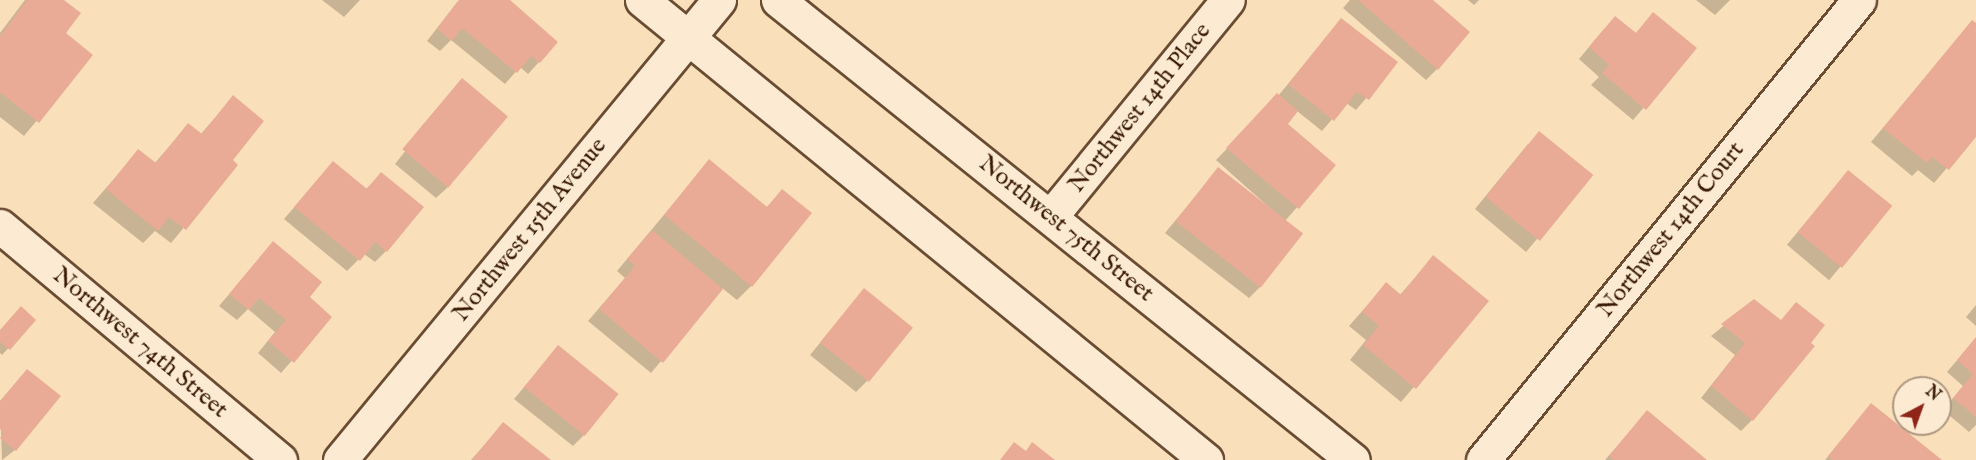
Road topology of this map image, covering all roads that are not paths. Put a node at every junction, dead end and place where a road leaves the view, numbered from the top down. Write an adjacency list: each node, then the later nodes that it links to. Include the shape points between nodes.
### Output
1 (642, 0): 6 (street)
2 (719, 0): 6 (street, Northwest 15th Avenue)
3 (778, 0): 7 (street, Northwest 75th Street)
4 (1228, 0): 7 (street, Northwest 14th Place)
5 (1859, 0): 13 (street, Northwest 14th Court)
6 (688, 37): 10 (street, Northwest 15th Avenue); 11 (street)
7 (1051, 216): 12 (street, Northwest 75th Street)
8 (0, 226): 9 (street, Northwest 74th Street)
9 (280, 460)
10 (340, 460)
11 (1206, 460)
12 (1353, 460)
13 (1483, 460)

